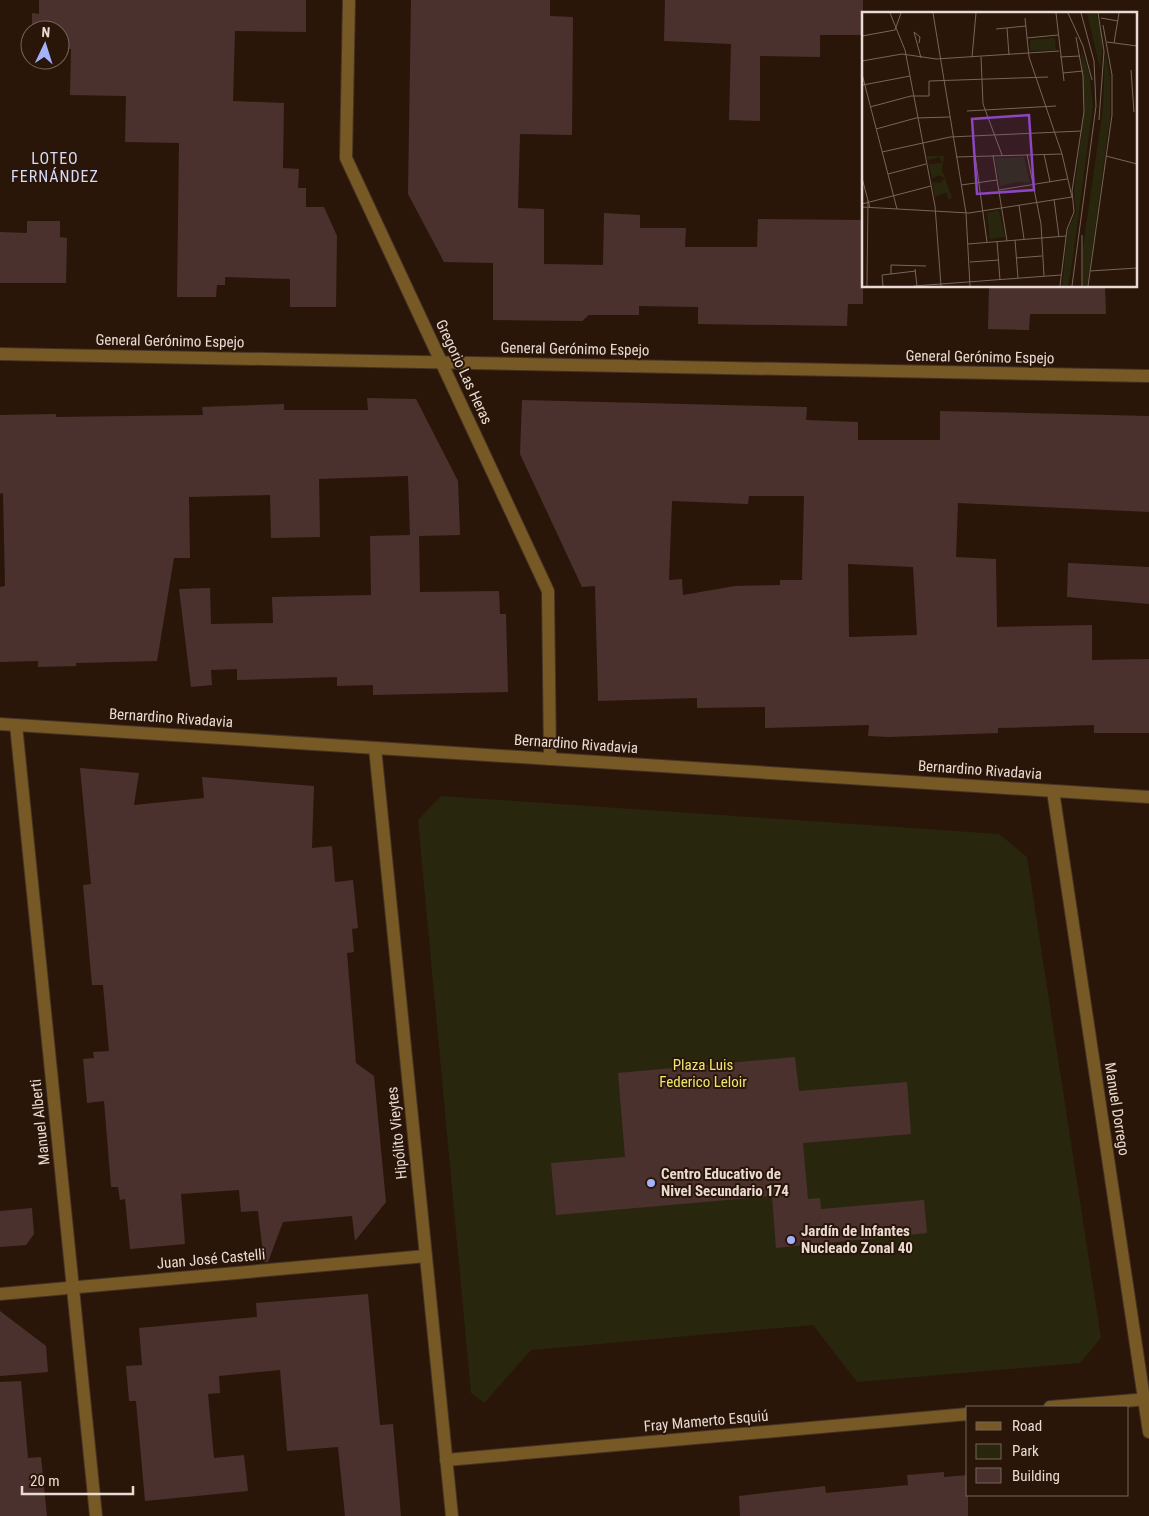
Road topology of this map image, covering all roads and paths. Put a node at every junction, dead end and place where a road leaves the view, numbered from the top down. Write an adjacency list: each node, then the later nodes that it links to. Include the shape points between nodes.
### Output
1 (349, 0): 3 (street, Gregorio Las Heras, via 346,158)
2 (0, 354): 3 (street, General Gerónimo Espejo)
3 (442, 362): 4 (street, General Gerónimo Espejo); 8 (street, Gregorio Las Heras, via 548,591)
4 (1149, 376)
5 (0, 724): 6 (street, Bernardino Rivadavia)
6 (16, 725): 7 (street, Bernardino Rivadavia); 12 (street, Manuel Alberti)
7 (375, 748): 8 (street, Bernardino Rivadavia); 11 (street, Hipólito Vieytes)
8 (550, 759): 9 (street, Bernardino Rivadavia)
9 (1053, 791): 10 (street, Bernardino Rivadavia); 14 (street, Manuel Dorrego)
10 (1149, 797)
11 (426, 1256): 12 (street, Juan José Castelli); 18 (street, Hipólito Vieytes)
12 (73, 1287): 13 (street, Juan José Castelli); 19 (street, Manuel Alberti)
13 (0, 1294)
14 (1147, 1399): 15 (street); 17 (street, Manuel Dorrego)
15 (1062, 1406)
16 (966, 1414): 18 (street, Fray Mamerto Esquiú)
17 (1149, 1432)
18 (446, 1460): 20 (street, Hipólito Vieytes)
19 (96, 1516)
20 (452, 1516)

